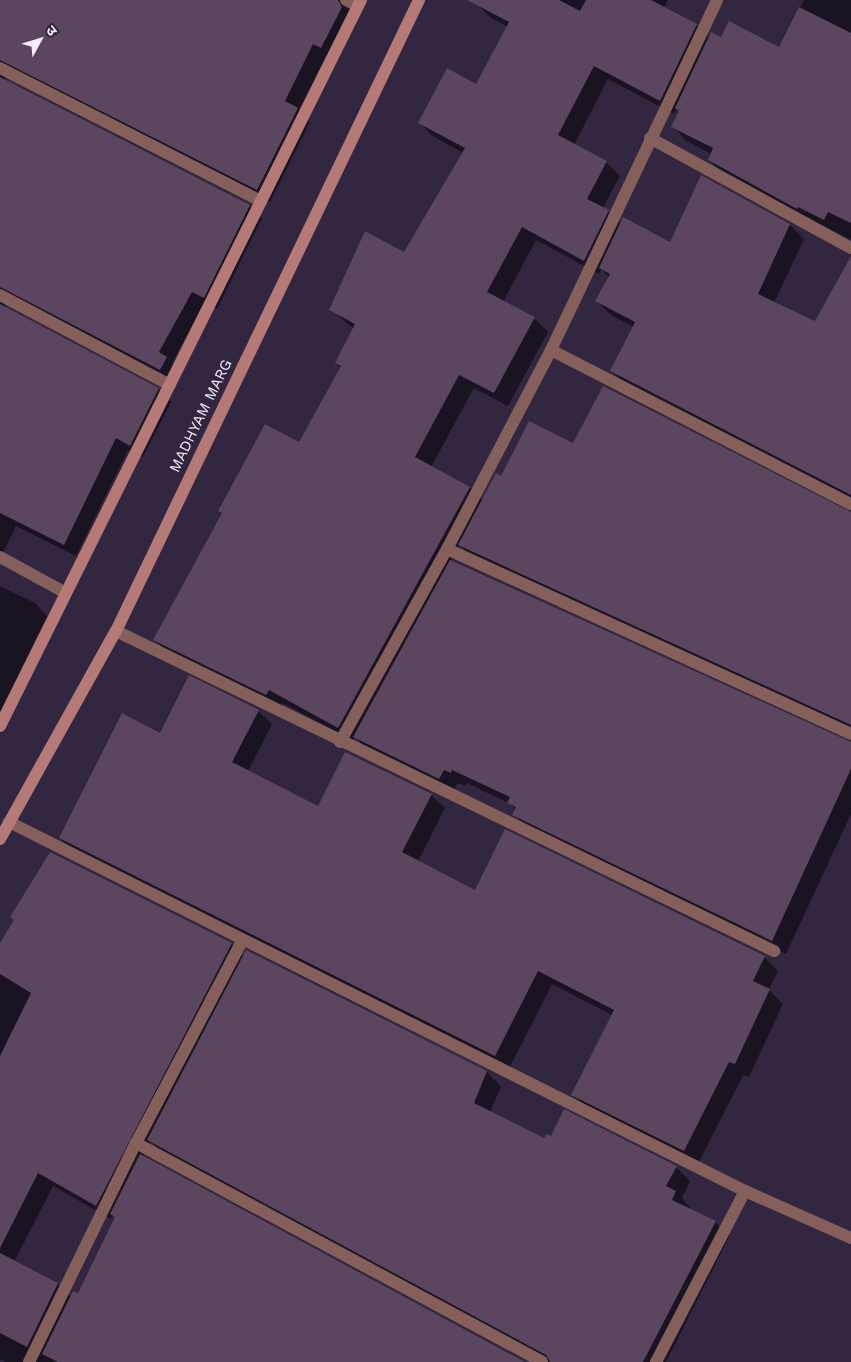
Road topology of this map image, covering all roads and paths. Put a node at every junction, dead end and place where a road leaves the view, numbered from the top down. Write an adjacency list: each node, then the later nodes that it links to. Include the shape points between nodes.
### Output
1 (346, 0): 4 (street)
2 (419, 0): 16 (street, MADHYAM MARG)
3 (718, 0): 6 (street)
4 (360, 3): 7 (street)
5 (0, 68): 7 (street)
6 (650, 138): 8 (street); 10 (street)
7 (261, 201): 11 (street)
8 (851, 248)
9 (0, 296): 11 (street)
10 (551, 350): 12 (street); 13 (street)
11 (170, 385): 15 (street)
12 (851, 504)
13 (447, 549): 18 (street); 19 (street)
14 (0, 557): 15 (street)
15 (66, 593): 17 (street)
16 (116, 631): 19 (street); 20 (street, MADHYAM MARG)
17 (0, 726)
18 (851, 734)
19 (340, 742): 23 (street)
20 (8, 822): 21 (street, MADHYAM MARG); 22 (street)
21 (0, 839)
22 (242, 941): 24 (street); 25 (street)
23 (774, 951)
24 (136, 1143): 27 (street); 28 (street)
25 (745, 1190): 26 (street); 29 (street)
26 (851, 1238)
27 (29, 1362)
28 (542, 1362)
29 (656, 1362)

